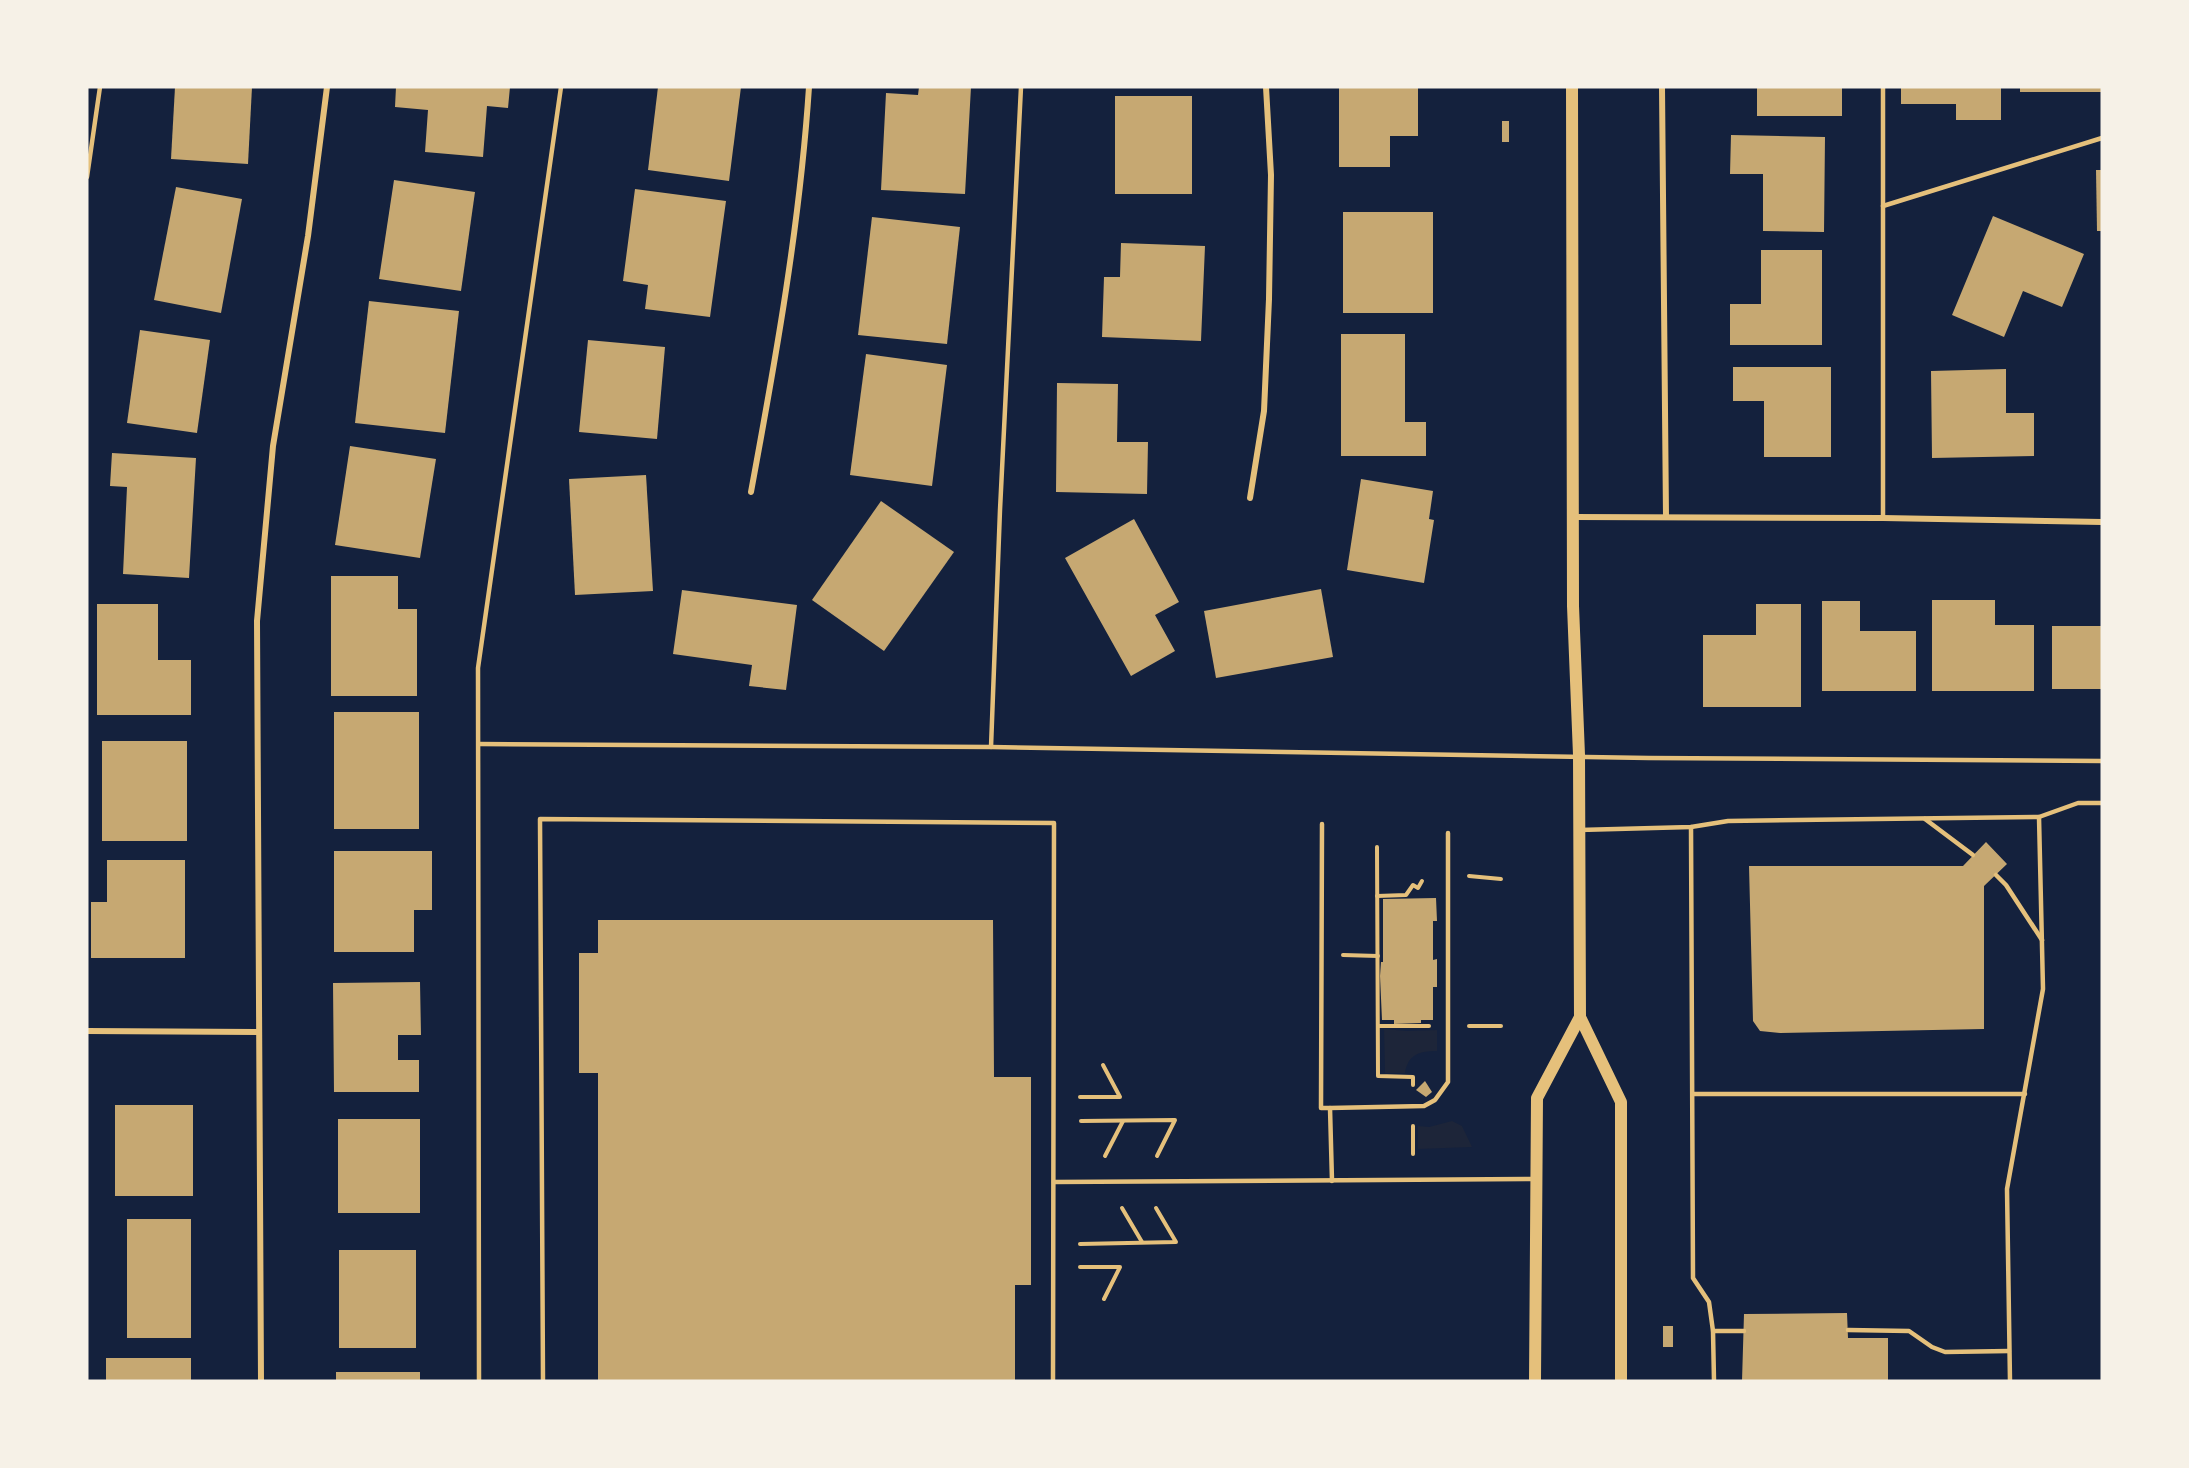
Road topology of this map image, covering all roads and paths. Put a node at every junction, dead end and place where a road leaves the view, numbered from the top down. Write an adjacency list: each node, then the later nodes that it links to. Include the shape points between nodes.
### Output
1 (100, 87): 11 (lane)
2 (327, 87): 46 (street, via 308,236 273,446 257,621)
3 (561, 87): 19 (lane, via 478,668)
4 (809, 87): 13 (street, via 804,160 780,340)
5 (1021, 87): 20 (lane)
6 (1266, 87): 14 (street, via 1271,175 1269,299 1264,411)
7 (1572, 87): 15 (main road)
8 (1662, 87): 16 (street)
9 (1883, 87): 12 (lane)
10 (2102, 138): 12 (lane)
11 (87, 177)
12 (1884, 206): 17 (lane)
13 (752, 492)
14 (1250, 498)
15 (1573, 517): 16 (street); 21 (main road)
16 (1666, 517): 17 (street)
17 (1884, 518): 18 (street)
18 (2102, 522)
19 (479, 744): 20 (lane); 73 (lane)
20 (991, 747): 21 (lane)
21 (1579, 755): 22 (lane); 28 (main road)
22 (2102, 761)
23 (2102, 803): 24 (lane, via 2078,803)
24 (2039, 817): 25 (lane); 37 (lane)
25 (1924, 818): 27 (lane, via 1728,821); 31 (lane)
26 (1322, 824): 52 (lane, via 1321,1108)
27 (1691, 827): 28 (lane); 49 (lane)
28 (1579, 830): 40 (main road)
29 (1448, 832): 52 (lane, via 1448,1082 1435,1100 1424,1106)
30 (1377, 847): 36 (path)
31 (1973, 855)
32 (1463, 875): 34 (path)
33 (1996, 875): 37 (lane)
34 (1501, 879)
35 (1422, 881): 36 (path, via 1406,895)
36 (1377, 896): 39 (path)
37 (2042, 940): 50 (lane, via 2043,989)
38 (1341, 955): 39 (path)
39 (1378, 956): 41 (path)
40 (1580, 1017): 59 (main road, via 1537,1098); 77 (main road, via 1621,1102)
41 (1378, 1026): 42 (path); 48 (path, via 1378,1076 1413,1077)
42 (1435, 1026)
43 (1463, 1026): 44 (path)
44 (1501, 1026)
45 (87, 1031): 46 (street)
46 (259, 1032): 72 (street)
47 (1103, 1065): 51 (path, via 1120,1097)
48 (1413, 1087)
49 (1694, 1094): 50 (lane); 69 (lane, via 1693,1278 1709,1302)
50 (2025, 1094): 71 (lane, via 2007,1189)
51 (1080, 1097)
52 (1330, 1108): 60 (lane)
53 (1413, 1117): 56 (path)
54 (1081, 1121): 55 (path)
55 (1123, 1121): 57 (path); 58 (path, via 1175,1120)
56 (1413, 1154)
57 (1105, 1156)
58 (1158, 1156)
59 (1535, 1179): 60 (lane); 76 (main road)
60 (1332, 1180): 61 (lane)
61 (1054, 1182): 74 (lane, via 1054,823 540,819); 75 (lane)
62 (1122, 1208): 64 (path)
63 (1156, 1208): 64 (path, via 1176,1242)
64 (1143, 1243): 65 (path)
65 (1080, 1244)
66 (1080, 1267): 67 (path, via 1120,1267)
67 (1104, 1299)
68 (1848, 1330): 71 (lane, via 1909,1331 1945,1352)
69 (1713, 1331): 70 (lane); 78 (lane)
70 (1744, 1331)
71 (2009, 1351): 79 (lane)
72 (261, 1381)
73 (479, 1381)
74 (543, 1381)
75 (1053, 1381)
76 (1535, 1381)
77 (1621, 1381)
78 (1714, 1381)
79 (2010, 1381)

